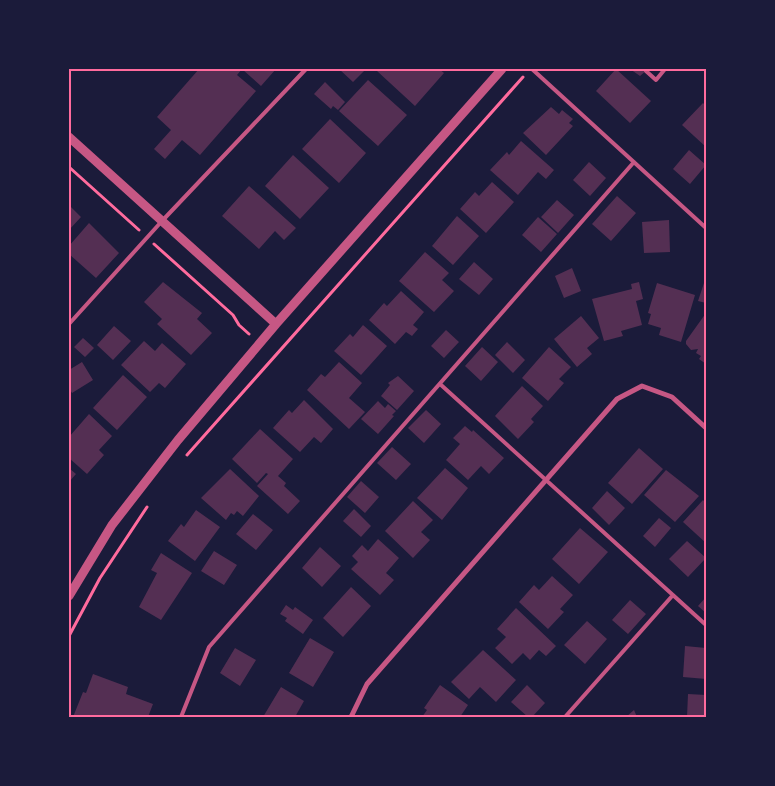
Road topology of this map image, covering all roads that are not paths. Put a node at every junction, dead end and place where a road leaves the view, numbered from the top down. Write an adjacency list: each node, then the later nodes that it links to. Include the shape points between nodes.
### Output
1 (306, 69): 8 (lane)
2 (502, 69): 11 (street)
3 (532, 69): 7 (lane)
4 (665, 69): 5 (lane, via 656,80)
5 (646, 71)
6 (69, 137): 8 (street)
7 (634, 162): 9 (lane); 12 (lane)
8 (162, 221): 10 (lane); 11 (street)
9 (706, 228)
10 (69, 324)
11 (276, 324): 16 (street, via 178,440 112,526)
12 (440, 384): 14 (lane); 18 (lane, via 208,647)
13 (706, 428): 14 (street, via 672,397 642,386 617,399)
14 (546, 480): 15 (lane); 19 (street, via 367,684)
15 (673, 595): 17 (lane); 20 (lane)
16 (69, 596)
17 (706, 625)
18 (181, 717)
19 (351, 717)
20 (565, 717)

